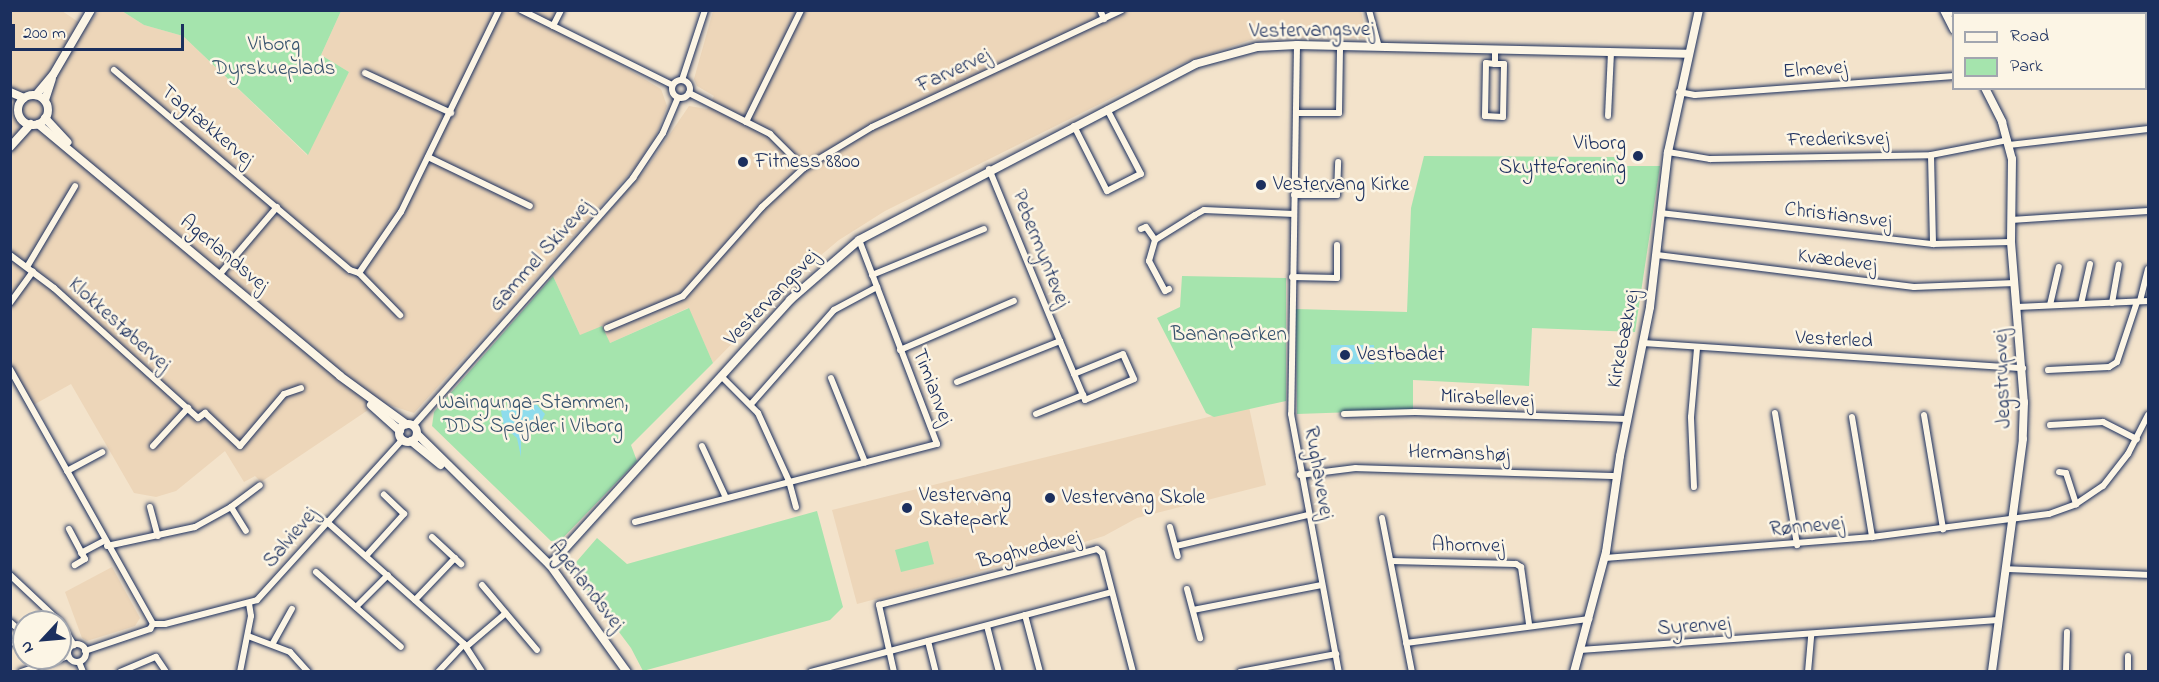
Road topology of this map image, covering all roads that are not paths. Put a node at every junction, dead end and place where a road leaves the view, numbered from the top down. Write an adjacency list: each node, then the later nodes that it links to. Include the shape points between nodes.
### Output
1 (91, 10): 25 (street)
2 (499, 10): 40 (street)
3 (521, 10): 14 (street)
4 (561, 10): 14 (street)
5 (705, 10): 27 (street)
6 (801, 10): 45 (street)
7 (1100, 10): 13 (street)
8 (1122, 10): 13 (street, Farvervej)
9 (1369, 10): 18 (street)
10 (1699, 10): 21 (street, Kirkebækvej)
11 (1958, 10): 12 (street)
12 (1945, 13): 15 (street)
13 (1104, 19): 56 (street, Farvervej, via 872,127)
14 (553, 26): 28 (street)
15 (1952, 28)
16 (1297, 45): 17 (street, Vestervangsvej); 39 (street, Vestervangsvej, via 1257,47 1222,55); 41 (street, Rughavevej)
17 (1340, 46): 18 (street, Vestervangsvej); 41 (street, via 1339,113)
18 (1379, 47): 19 (street, Vestervangsvej)
19 (1495, 49): 20 (street, Vestervangsvej); 22 (street)
20 (1611, 52): 21 (street, Vestervangsvej); 42 (street)
21 (1687, 54): 31 (street, Kirkebækvej)
22 (1495, 64): 22 (street, via 1504,64 1503,117 1485,116 1486,63)
23 (114, 70): 61 (street, Tagtækkervej)
24 (365, 73): 40 (street)
25 (53, 75): 33 (street); 37 (street)
26 (1952, 76): 31 (street, Elmevej, via 1695,95)
27 (682, 80): 28 (street); 32 (street, via 689,85)
28 (672, 85): 36 (street)
29 (1986, 90): 49 (street, Jegstrupvej)
30 (10, 92): 35 (street)
31 (1679, 92): 52 (street, Kirkebækvej)
32 (689, 93): 36 (street); 45 (street)
33 (36, 95): 35 (street); 37 (street)
34 (10, 98): 38 (street)
35 (24, 98): 38 (street)
36 (678, 98): 122 (street, Gammel Skivevej, via 663,133 633,178)
37 (45, 100): 44 (street)
38 (18, 106): 43 (street)
39 (1107, 109): 47 (street, Vestervangsvej); 47 (street, via 1141,174 1107,191)
40 (451, 113): 54 (street)
41 (1296, 113): 59 (street, Rughavevej)
42 (1608, 116)
43 (20, 118): 46 (street); 50 (street)
44 (45, 118): 46 (street); 51 (street, Agerlandsvej)
45 (746, 122): 56 (street, via 777,140)
46 (34, 124): 50 (street); 51 (street, Agerlandsvej)
47 (1074, 126): 57 (street, Vestervangsvej)
48 (2148, 129): 49 (street, Frederiksvej)
49 (2009, 143): 53 (street, Frederiksvej); 65 (street, Jegstrupvej)
50 (12, 145)
51 (69, 146): 81 (street, Agerlandsvej)
52 (1668, 152): 53 (street, Frederiksvej, via 1710,159); 63 (street, Kirkebækvej)
53 (1931, 155): 71 (street)
54 (428, 157): 60 (street); 80 (street, via 378,250)
55 (1338, 162): 59 (street, via 1337,195)
56 (804, 168): 96 (street, Farvervej, via 762,207 683,296)
57 (989, 169): 68 (street, Vestervangsvej); 97 (street, Pebermyntevej)
58 (75, 186): 78 (street)
59 (1294, 195): 64 (street, Rughavevej)
60 (530, 206)
61 (277, 207): 80 (street, Tagtækkervej, via 350,270); 81 (street)
62 (2148, 212): 65 (street)
63 (1660, 213): 71 (street, Christiansvej); 74 (street, Kirkebækvej)
64 (1294, 214): 69 (street, via 1204,210); 83 (street, Rughavevej)
65 (2011, 220): 70 (street, Jegstrupvej)
66 (984, 229): 82 (street)
67 (1141, 229): 69 (street, via 1146,227)
68 (859, 240): 82 (street, Timianvej); 105 (street, Vestervangsvej, via 790,300)
69 (1155, 240): 86 (street, via 1149,261 1165,291)
70 (2011, 242): 71 (street, Christiansvej); 84 (street, Jegstrupvej)
71 (1933, 244)
72 (1337, 246): 83 (street, via 1337,278)
73 (10, 255): 78 (street, Klokkestøbervej)
74 (1656, 255): 84 (street, Kvædevej, via 1914,287); 98 (street, Kirkebækvej)
75 (2090, 264): 92 (street)
76 (2119, 265): 91 (street)
77 (2059, 267): 93 (street)
78 (30, 269): 90 (street); 114 (street, Klokkestøbervej)
79 (2148, 269): 89 (street)
80 (359, 273): 95 (street, Tagtækkervej)
81 (220, 274): 111 (street, Agerlandsvej)
82 (872, 275): 85 (street, Timianvej)
83 (1292, 277): 133 (street, Rughavevej, via 1291,414)
84 (2015, 283): 94 (street, Jegstrupvej)
85 (877, 287): 100 (street, Timianvej); 113 (street, via 834,310)
86 (1169, 289)
87 (1014, 301): 100 (street)
88 (2148, 301): 89 (street)
89 (2139, 302): 91 (street); 103 (street, via 2117,362 2109,367)
90 (10, 303)
91 (2112, 303): 92 (street)
92 (2081, 304): 93 (street)
93 (2050, 305): 94 (street)
94 (2017, 307): 101 (street, Jegstrupvej)
95 (400, 315)
96 (607, 328)
97 (1060, 341): 104 (street, Pebermyntevej); 107 (street, Pebermyntevej)
98 (1643, 343): 99 (street, Vesterled); 121 (street, Kirkebækvej)
99 (1697, 348): 101 (street, Vesterled); 138 (street, via 1691,417)
100 (900, 350): 130 (street, Timianvej, via 937,444)
101 (2023, 368): 148 (street, Jegstrupvej, via 2023,439)
102 (10, 369): 108 (street)
103 (2048, 370)
104 (1074, 374): 112 (street, Pebermyntevej); 112 (street, via 1123,354 1134,379 1085,400)
105 (722, 377): 113 (street); 168 (street, Vestervangsvej)
106 (831, 378): 130 (street)
107 (957, 382)
108 (18, 383): 109 (street); 131 (street)
109 (10, 387)
110 (302, 388): 114 (street, Klokkestøbervej, via 284,394 240,446 205,413 198,418)
111 (355, 389): 122 (street, Agerlandsvej); 125 (street, Agerlandsvej)
112 (1083, 395): 116 (street)
113 (752, 403): 136 (street)
114 (188, 408): 127 (street)
115 (1775, 413): 158 (street)
116 (1036, 414)
117 (1344, 414): 121 (street, Mirabellevej, via 1414,412)
118 (1924, 415): 152 (street)
119 (2148, 415): 126 (street, Rønnevej)
120 (1852, 417): 156 (street)
121 (1627, 419): 134 (street, Kirkebækvej)
122 (410, 425): 124 (street, Agerlandsvej); 125 (street)
123 (2050, 425): 126 (street, via 2103,422)
124 (417, 434): 125 (street); 135 (street, Agerlandsvej)
125 (404, 437): 135 (street, Agerlandsvej); 147 (street, Salvievej)
126 (2137, 439): 141 (street, Rønnevej, via 2103,486)
127 (153, 446)
128 (702, 446): 140 (street)
129 (102, 452): 131 (street)
130 (865, 462): 136 (street, Timianvej)
131 (66, 471): 157 (street)
132 (2058, 472): 141 (street, via 2066,472)
133 (1300, 475): 134 (street, Hermanshøj, via 1356,468); 145 (street, Rughavevej)
134 (1617, 476): 164 (street, Kirkebækvej)
135 (460, 477): 168 (street, Agerlandsvej)
136 (789, 481): 140 (street, Timianvej); 144 (street)
137 (260, 486): 143 (street)
138 (1694, 487)
139 (384, 495): 161 (street, via 404,514)
140 (726, 498): 149 (street, Timianvej)
141 (2076, 504): 148 (street, Rønnevej, via 2049,514)
142 (150, 507): 154 (street)
143 (231, 507): 153 (street); 154 (street, via 195,527)
144 (796, 507)
145 (1308, 515): 159 (street); 175 (street, Rughavevej)
146 (1382, 518): 165 (street)
147 (326, 520): 161 (street); 179 (street, Salvievej, via 268,591)
148 (2012, 520): 152 (street, Rønnevej); 169 (street, Jegstrupvej)
149 (635, 522)
150 (1170, 527): 159 (street)
151 (69, 529): 160 (street)
152 (1943, 529): 156 (street, Rønnevej)
153 (246, 531)
154 (158, 536): 157 (street)
155 (432, 537): 163 (street)
156 (1872, 537): 158 (street, Rønnevej)
157 (105, 543): 160 (street); 188 (street)
158 (1797, 545): 164 (street, Rønnevej)
159 (1176, 546): 162 (street)
160 (81, 553): 167 (street, via 85,559)
161 (366, 556): 172 (street)
162 (1178, 556)
163 (455, 558): 166 (street); 178 (street)
164 (1605, 558): 186 (street, Kirkebækvej)
165 (1390, 561): 189 (street, Ahornvej, via 1516,564 1521,567); 198 (street)
166 (460, 564)
167 (75, 565)
168 (550, 565): 219 (street, Agerlandsvej)
169 (2005, 569): 173 (street); 187 (street, Jegstrupvej)
170 (316, 572): 180 (street)
171 (10, 575): 182 (street)
172 (388, 575): 178 (street); 180 (street)
173 (2148, 575)
174 (482, 585): 184 (street)
175 (1322, 585): 183 (street); 207 (street, Rughavevej)
176 (1187, 589): 183 (street)
177 (1112, 592): 185 (street); 204 (street, Boghvedevej, via 1102,553 1097,549 879,605); 224 (street, Boghvedevej)
178 (415, 600): 200 (street)
179 (249, 604): 188 (street); 193 (street)
180 (356, 607): 201 (street)
181 (292, 609): 197 (street)
182 (46, 610)
183 (1193, 610): 194 (street)
184 (506, 613): 200 (street); 203 (street)
185 (1025, 615): 190 (street); 223 (street)
186 (1589, 619): 189 (street); 206 (street, Kirkebækvej)
187 (1998, 620): 192 (street, Syrenvej); 230 (street, Jegstrupvej)
188 (153, 624): 205 (street, via 150,629)
189 (1529, 624): 198 (street)
190 (987, 626): 195 (street); 222 (street)
191 (2067, 632): 231 (street)
192 (1810, 635): 206 (street, Syrenvej); 229 (street)
193 (248, 636): 197 (street); 215 (street)
194 (1200, 638)
195 (928, 641): 204 (street); 221 (street)
196 (72, 642): 199 (street)
197 (273, 643): 216 (street, via 290,652)
198 (1406, 643): 227 (street)
199 (74, 645): 202 (street); 205 (street)
200 (465, 646): 217 (street); 218 (street)
201 (402, 647)
202 (72, 649)
203 (537, 650)
204 (888, 650): 211 (street); 220 (street)
205 (85, 651): 210 (street)
206 (1580, 651): 228 (street, Kirkebækvej)
207 (1336, 654): 225 (street); 226 (street, Rughavevej)
208 (2128, 656): 232 (street)
209 (72, 658): 210 (street)
210 (79, 662): 212 (street)
211 (815, 671)
212 (83, 672)
213 (120, 672): 214 (street, via 156,657)
214 (166, 672)
215 (240, 672)
216 (308, 672)
217 (438, 672)
218 (482, 672)
219 (627, 672)
220 (894, 672)
221 (936, 672)
222 (999, 672)
223 (1040, 672)
224 (1133, 672)
225 (1240, 672)
226 (1339, 672)
227 (1412, 672)
228 (1574, 672)
229 (1808, 672)
230 (1992, 672)
231 (2066, 672)
232 (2128, 672)

